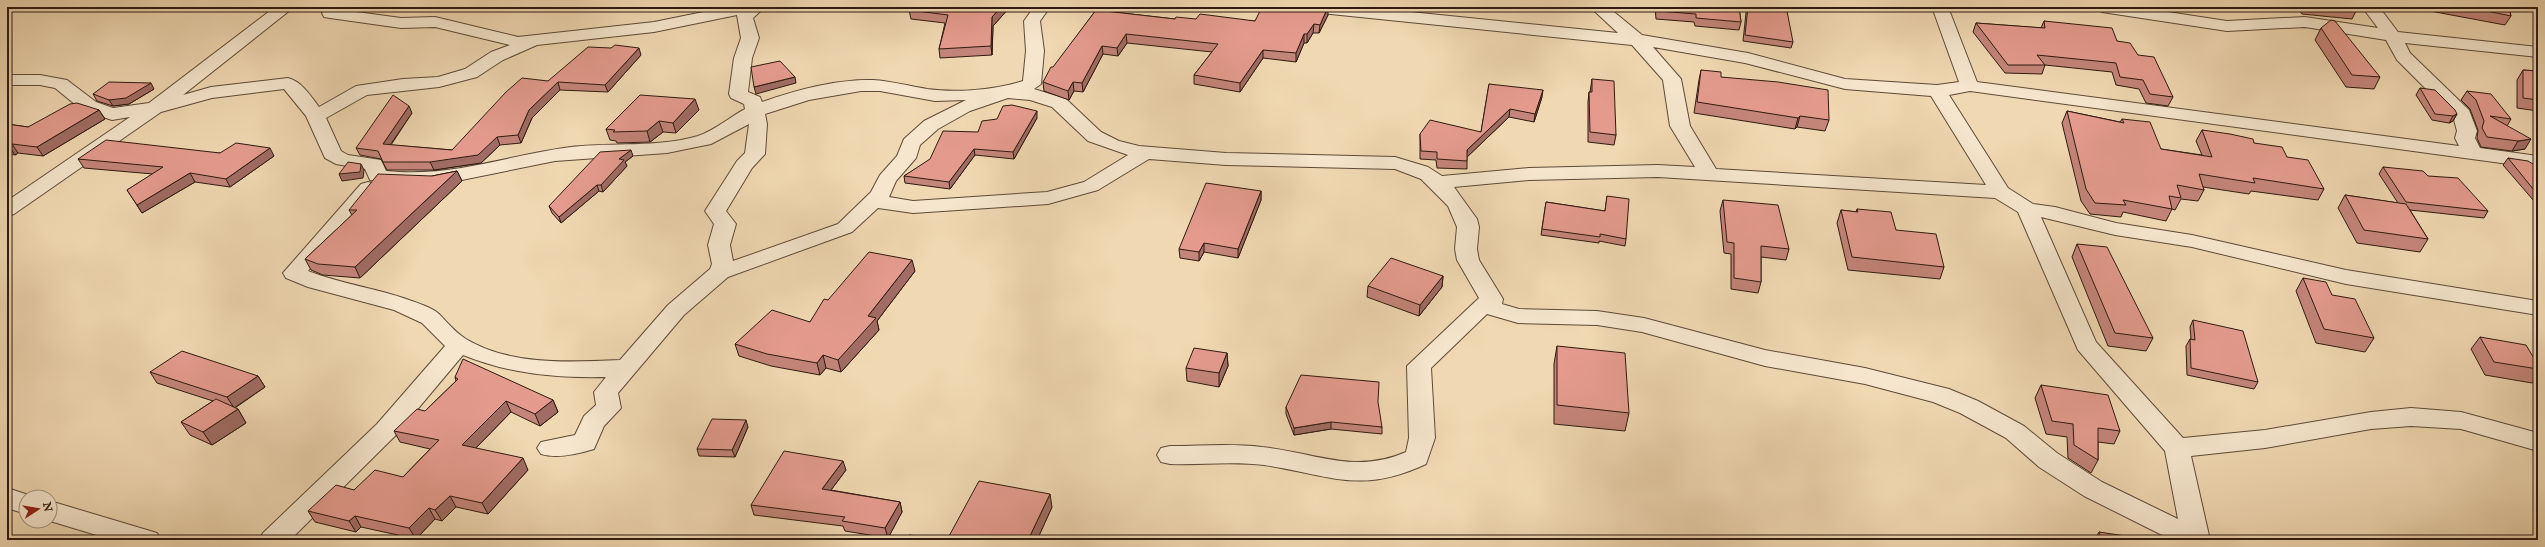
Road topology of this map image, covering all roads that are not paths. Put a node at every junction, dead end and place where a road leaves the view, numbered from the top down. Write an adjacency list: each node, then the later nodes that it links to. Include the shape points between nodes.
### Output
1 (286, 7): 19 (street)
2 (336, 7): 13 (street, via 330,13 401,23 435,22 518,42)
3 (753, 7): 13 (street, via 654,27)
4 (758, 7): 20 (street, via 744,17 750,38 744,47 745,55 738,94 753,101)
5 (1042, 7): 18 (street, via 1032,21 1035,51 1032,84)
6 (1311, 7): 12 (street)
7 (1598, 7): 12 (street)
8 (1940, 7): 16 (street)
9 (2102, 7): 11 (street, via 2226,26 2292,21)
10 (2370, 7): 11 (street)
11 (2392, 35): 14 (street, via 2431,42); 23 (street, via 2403,56 2462,114 2467,131 2465,138)
12 (1638, 40): 17 (street, via 1748,58 1845,84); 25 (street, via 1672,79 1680,126)
13 (536, 41): 21 (street, via 497,56 471,73 439,82 362,90)
14 (2538, 52)
15 (7, 80): 19 (street, via 40,80 61,84 89,106 112,114)
16 (1970, 86): 17 (street); 23 (street)
17 (1937, 91): 28 (street)
18 (1000, 93): 20 (street, via 936,95 882,86 864,86 810,95); 22 (street, via 1043,97 1061,104 1090,134 1104,142); 29 (street, via 963,107 931,124 911,143 906,158 887,179 880,195)
19 (154, 108): 21 (street, via 211,93 288,83 299,92); 31 (street)
20 (756, 111): 26 (street, via 707,139 667,148 556,155 443,179); 32 (street, via 758,135 755,154 744,165 715,211 725,224 719,245 723,264)
21 (316, 116): 26 (street, via 329,138 332,154 343,160 374,164)
22 (1145, 153): 27 (street, via 1245,160 1378,162 1421,171); 29 (street, via 1090,186 1048,198 913,207)
23 (2473, 154): 24 (street)
24 (2538, 162)
25 (1709, 174): 27 (street, via 1658,171 1578,172); 28 (street)
26 (377, 176): 35 (street, via 342,221 294,273 316,282 402,305 430,318)
27 (1437, 182): 33 (street, via 1449,193 1468,224 1466,254)
28 (2000, 192): 30 (street)
29 (872, 201): 32 (street, via 845,228)
30 (2027, 209): 34 (street, via 2055,213 2115,229 2192,241 2346,277); 39 (street, via 2086,345)
31 (7, 210)
32 (720, 272): 36 (street, via 676,310)
33 (1492, 299): 40 (street, via 1466,319 1445,345 1419,366 1422,438 1417,457 1399,467 1357,473 1312,468 1263,456); 44 (street, via 1491,308 1518,316 1598,318 1644,324 1689,339 1764,358 1865,376 1940,395 2015,432 2048,460 2093,490)
34 (2538, 308)
35 (459, 346): 36 (street, via 498,360 527,366 564,370); 46 (street, via 386,430)
36 (628, 368): 38 (street, via 606,392 609,408 593,422 585,443)
37 (2538, 442): 39 (street, via 2457,420 2417,418 2357,422 2226,444)
38 (550, 448)
39 (2176, 448): 44 (street)
40 (1170, 455)
41 (7, 498): 42 (street)
42 (18, 501)
43 (58, 513): 45 (street)
44 (2196, 539)
45 (147, 540)
46 (273, 540)

